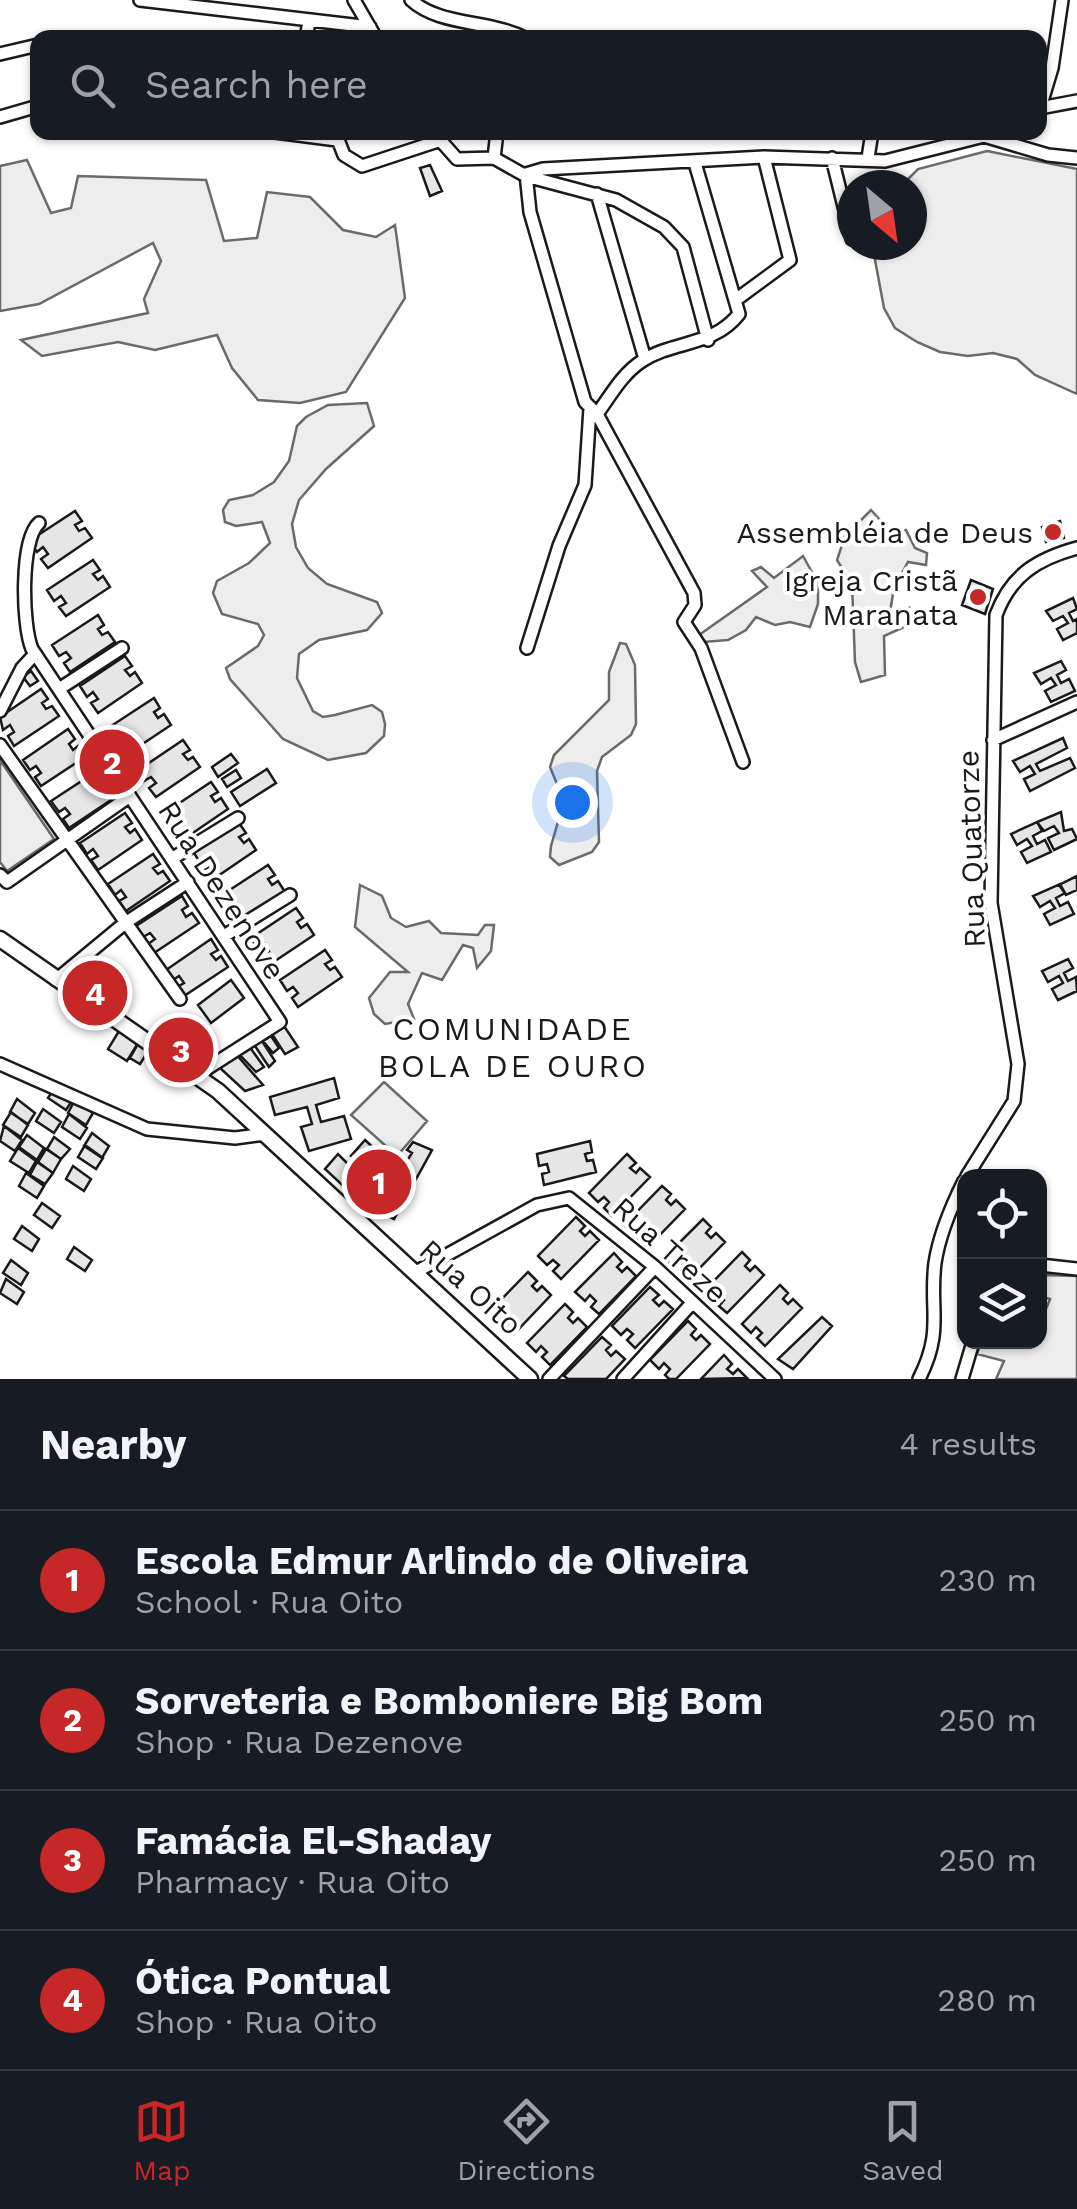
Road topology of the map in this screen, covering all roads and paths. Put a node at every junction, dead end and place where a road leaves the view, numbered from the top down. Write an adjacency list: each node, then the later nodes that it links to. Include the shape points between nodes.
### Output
1 (140, 0): 5 (street)
2 (354, 0): 8 (street)
3 (411, 0): 9 (street, via 434,14)
4 (1062, 0): 12 (street)
5 (309, 22): 6 (street); 7 (street)
6 (308, 30)
7 (360, 30)
8 (372, 30)
9 (495, 30)
10 (30, 47): 11 (street)
11 (0, 54)
12 (1047, 74)
13 (1077, 101): 14 (street)
14 (1047, 107)
15 (30, 108): 16 (street)
16 (0, 117)
17 (338, 140): 18 (street, via 344,156 362,166)
18 (427, 140)
19 (438, 140): 27 (street, via 457,160)
20 (496, 140): 27 (street)
21 (871, 140): 29 (street)
22 (969, 140): 29 (street, via 892,160)
23 (997, 140): 25 (street)
24 (1020, 140): 25 (street)
25 (1016, 146): 30 (street)
26 (764, 157): 28 (street); 31 (street); 35 (street, via 790,260)
27 (494, 158): 32 (street)
28 (832, 158): 29 (street); 33 (street)
29 (868, 158)
30 (1077, 158)
31 (695, 163): 32 (street); 35 (street)
32 (526, 175): 34 (street); 38 (street, via 530,212)
33 (837, 178)
34 (597, 194): 36 (street, via 679,240); 37 (street)
35 (737, 299): 36 (street, via 738,314)
36 (708, 340): 37 (street)
37 (645, 359): 38 (street)
38 (594, 411): 42 (street, via 585,485); 49 (street, via 694,593 684,622 701,648)
39 (39, 523): 43 (street, Rua Dezenove, via 26,540 26,626)
40 (1077, 548): 47 (street, Rua Quatorze, via 1027,568 1003,596 993,634)
41 (122, 648): 44 (street)
42 (527, 648)
43 (35, 654): 44 (street, Rua Dezenove); 46 (street)
44 (59, 689): 50 (street, Rua Dezenove)
45 (1077, 702): 47 (street)
46 (0, 711)
47 (992, 740): 65 (street, Rua Quatorze, via 992,919 1018,1087)
48 (0, 745): 52 (street)
49 (743, 762)
50 (130, 796): 52 (street); 53 (street, Rua Dezenove)
51 (238, 818): 53 (street)
52 (66, 840): 54 (street, via 7,882); 57 (street)
53 (173, 858): 55 (street, Rua Dezenove)
54 (0, 875)
55 (188, 882): 57 (street); 58 (street, Rua Dezenove)
56 (290, 895): 58 (street)
57 (125, 924): 60 (street); 61 (street)
58 (224, 936): 63 (street, Rua Dezenove, via 280,1022)
59 (0, 938): 60 (street, Rua Oito)
60 (56, 980): 63 (street, Rua Oito)
61 (180, 998)
62 (0, 1064): 64 (street, via 147,1129 234,1138)
63 (197, 1075): 64 (street, Rua Oito)
64 (266, 1134): 70 (street, Rua Oito)
65 (972, 1169)
66 (957, 1204): 77 (street, Rua Quatorze, via 935,1264 938,1314)
67 (1047, 1266): 69 (street)
68 (655, 1267): 70 (street, Rua Treze, via 569,1198 537,1204); 71 (street, Rua Treze); 74 (street)
69 (1077, 1269)
70 (414, 1273): 73 (street, Rua Oito)
71 (692, 1303): 75 (street); 76 (street, Rua Treze)
72 (971, 1349): 78 (street)
73 (530, 1379)
74 (549, 1379)
75 (623, 1379)
76 (774, 1379)
77 (919, 1379)
78 (962, 1379)

